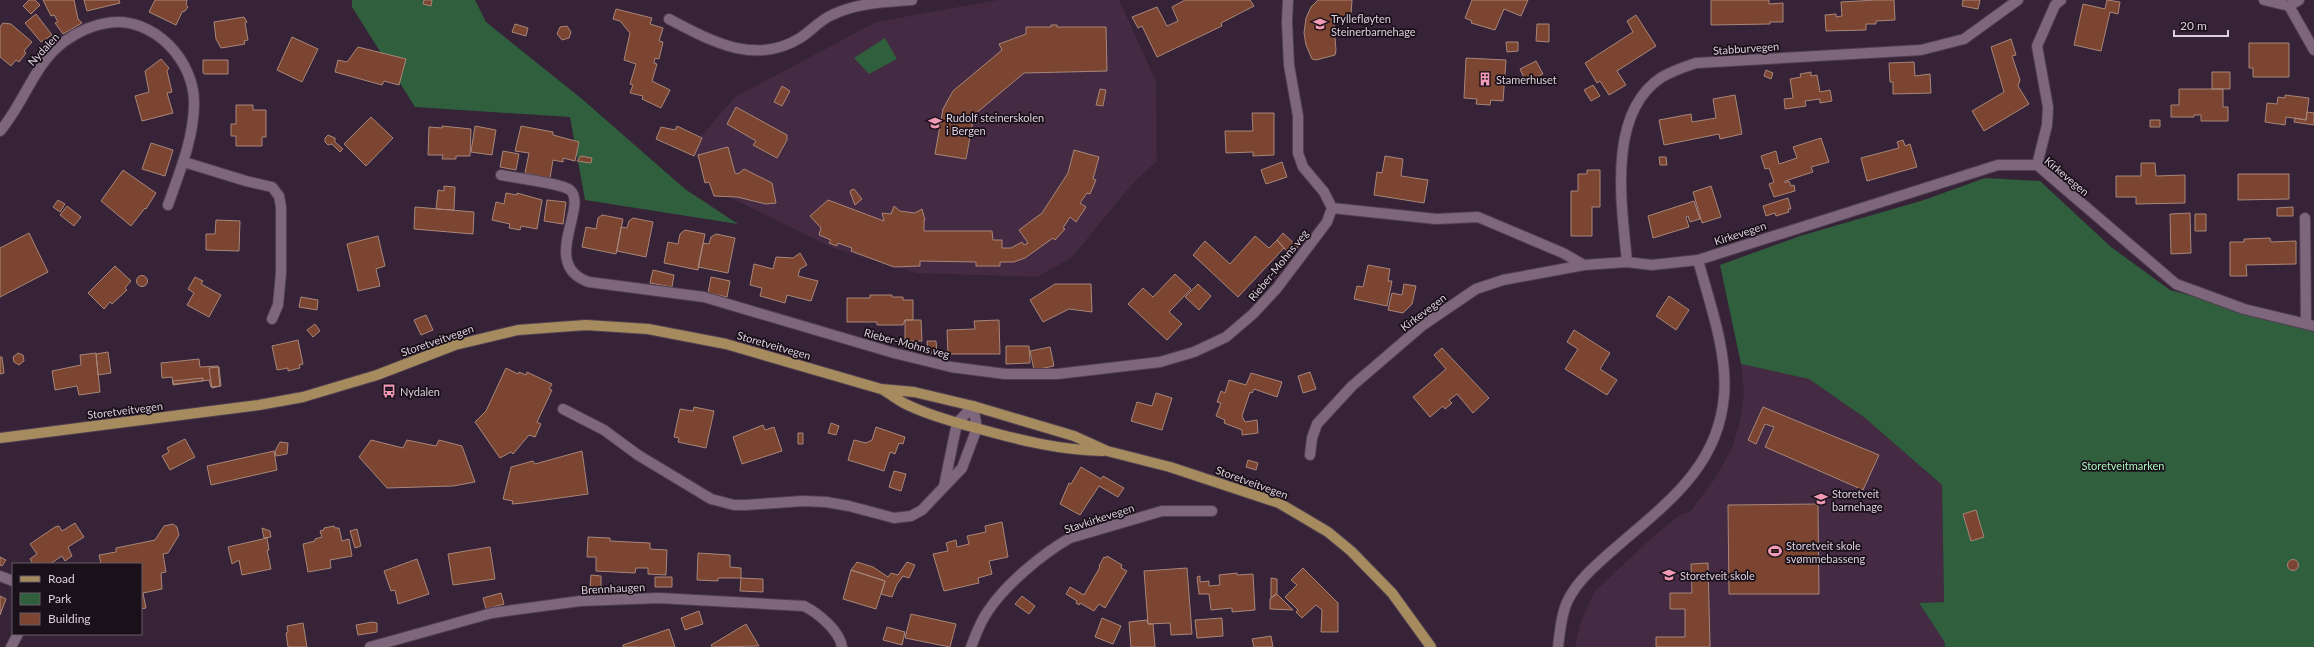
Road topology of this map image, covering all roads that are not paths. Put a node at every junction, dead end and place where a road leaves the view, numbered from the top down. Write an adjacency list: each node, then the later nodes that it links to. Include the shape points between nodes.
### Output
1 (912, 0): 8 (street, via 848,8 831,15 799,39 771,51 758,52 731,47 708,39)
2 (1288, 0): 15 (street, via 1286,22 1289,65 1298,116 1298,153 1303,167 1324,192)
3 (2018, 0): 18 (street, Stabburvegen, via 1964,39 1921,50 1696,63 1661,78 1646,91 1634,109 1625,132 1621,183)
4 (2061, 0): 12 (street, via 2055,5 2038,46 2048,107 2047,125)
5 (2264, 0): 7 (street)
6 (2299, 0): 7 (street)
7 (2289, 6): 9 (street)
8 (669, 19)
9 (2314, 50)
10 (0, 131): 11 (street, Nydalen, via 43,64 64,42 92,26 108,22 127,24 154,33 168,43 181,59 188,74 194,105)
11 (184, 162): 14 (street, Nydalen); 20 (street, via 272,187 279,196 281,273 278,304)
12 (2037, 165): 17 (street, Kirkevegen, via 1998,165 1980,170); 21 (street, Kirkevegen, via 2176,284 2244,309)
13 (501, 175): 15 (street, Rieber-Mohns veg, via 571,191 574,195 574,205 566,257 572,270 585,281 704,297 922,361 1013,375 1057,374 1147,364 1181,357 1207,347 1230,333 1262,305 1305,253 1327,222)
14 (168, 205)
15 (1332, 208): 19 (street, via 1436,219 1478,217 1563,253)
16 (2305, 218): 21 (street, Kirkevegen)
17 (1698, 260): 18 (street, Kirkevegen, via 1652,265); 40 (street, via 1714,318 1724,375 1724,396 1717,431 1700,467 1684,487 1595,566 1578,585 1568,601)
18 (1627, 262): 19 (street, Kirkevegen)
19 (1584, 265): 29 (street, Kirkevegen, via 1492,283 1476,289 1446,308 1381,360 1325,414 1317,424)
20 (272, 319)
21 (2310, 325)
22 (881, 389): 23 (main road, Storetveitvegen, via 914,392); 25 (main road, Storetveitvegen, via 908,406); 27 (main road, Storetveitvegen, via 676,333 615,326 549,326 518,330 462,343 377,375 303,397 259,405)
23 (972, 406): 25 (street); 26 (street); 28 (main road, Storetveitvegen, via 1074,436)
24 (563, 409): 30 (street, via 604,430 638,455 711,499 734,505 826,502 886,517 903,518 922,510)
25 (957, 423): 26 (main road, Storetveitvegen); 30 (street)
26 (977, 428): 28 (main road, Storetveitvegen, via 1031,443 1082,450); 30 (street, via 962,468)
27 (0, 438)
28 (1107, 450): 39 (main road, Storetveitvegen, via 1238,488 1279,503 1303,516 1328,532 1373,572 1407,612)
29 (1310, 455)
30 (944, 486)
31 (1212, 511): 38 (street, Stavkirkevegen, via 1162,511 1070,538 1061,543 1035,563 997,599 980,625)
32 (0, 576): 33 (street)
33 (12, 581)
34 (17, 635): 35 (street)
35 (11, 647)
36 (370, 647): 37 (street, Brennhaugen, via 504,611 580,601 660,598 804,606 813,610 841,639)
37 (842, 647)
38 (971, 647)
39 (1431, 647)
40 (1558, 647)

